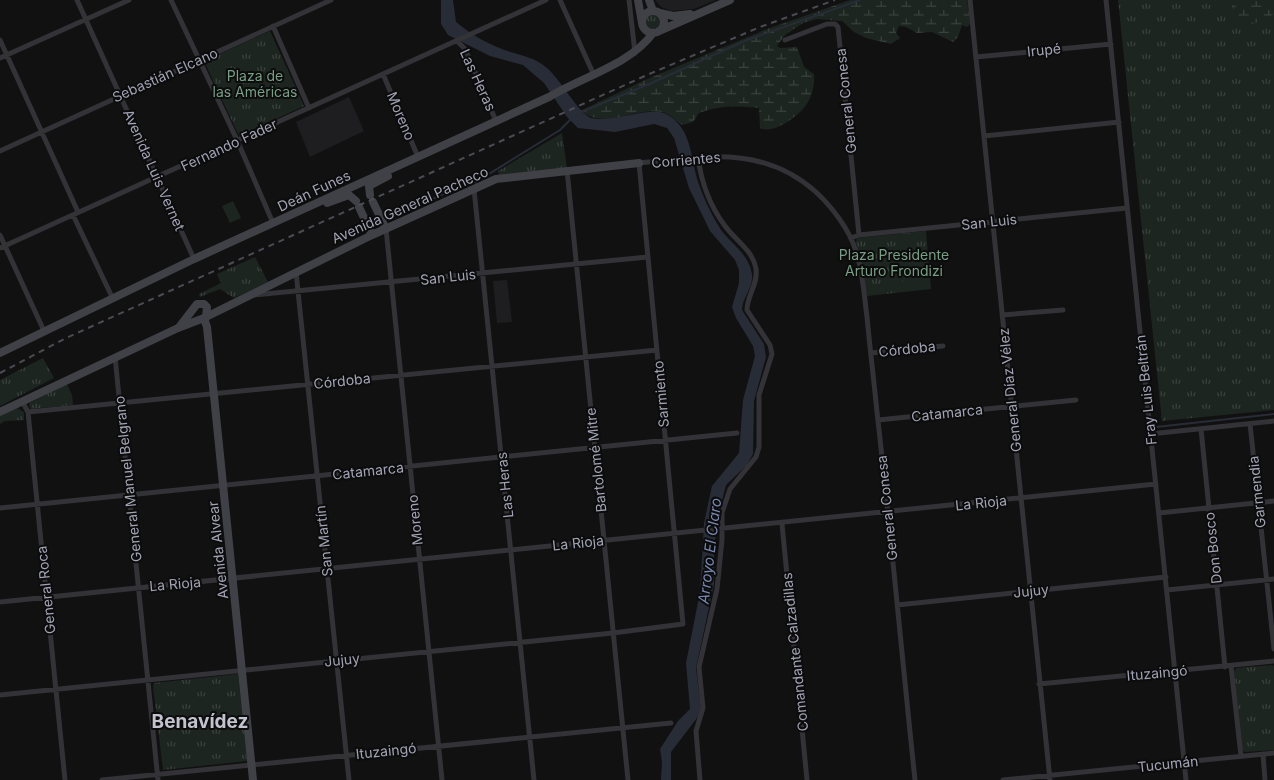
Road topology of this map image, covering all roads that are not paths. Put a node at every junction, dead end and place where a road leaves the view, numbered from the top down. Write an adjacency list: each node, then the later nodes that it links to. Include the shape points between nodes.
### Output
1 (77, 0): 15 (street, Avenida Luis Vernet)
2 (130, 0): 15 (street)
3 (171, 0): 27 (street)
4 (331, 0): 17 (street, Sebastián Elcano)
5 (546, 0): 21 (street, Fernando Fader)
6 (560, 0): 28 (street)
7 (629, 0): 23 (street)
8 (638, 0): 16 (street)
9 (649, 0): 14 (street)
10 (730, 0): 13 (street)
11 (970, 0): 25 (street, General Díaz Vélez)
12 (1106, 0): 22 (street, Fray Luis Beltrán)
13 (709, 8): 14 (street, via 678,16); 18 (street)
14 (656, 12): 16 (street, via 644,16); 18 (street, via 663,17 664,23)
15 (86, 18): 24 (street); 30 (street, Avenida Luis Vernet)
16 (643, 25): 18 (street); 23 (street, via 644,40)
17 (273, 26): 27 (street, Sebastián Elcano); 31 (street)
18 (656, 32): 23 (street, Deán Funes)
19 (0, 40): 24 (street)
20 (785, 40): 52 (street, General Conesa, via 827,24 838,27)
21 (457, 41): 29 (street, Fernando Fader); 32 (street, Las Heras, via 465,48)
22 (1111, 44): 25 (street, Irupé); 33 (street, Fray Luis Beltrán)
23 (636, 52): 28 (street, Deán Funes)
24 (7, 55): 26 (street); 34 (street)
25 (976, 57): 35 (street, General Díaz Vélez)
26 (0, 58)
27 (200, 60): 30 (street, Sebastián Elcano); 36 (street)
28 (593, 73): 32 (street, Deán Funes)
29 (383, 74): 31 (street, Fernando Fader); 38 (street, Moreno)
30 (120, 95): 34 (street, Sebastián Elcano); 42 (street, Avenida Luis Vernet)
31 (309, 108): 36 (street, Fernando Fader)
32 (496, 121): 38 (street, Deán Funes)
33 (1119, 122): 35 (street); 45 (street, Fray Luis Beltrán)
34 (42, 132): 37 (street, Sebastián Elcano); 46 (street)
35 (984, 136): 47 (street, General Díaz Vélez)
36 (237, 140): 42 (street, Fernando Fader); 48 (street)
37 (0, 151)
38 (418, 157): 44 (street, Deán Funes); 49 (street, via 369,186)
39 (697, 157): 40 (street, Corrientes); 53 (street, Corrientes, via 757,160 785,171 822,199); 111 (street, via 702,178 718,214 755,263 757,282 747,310 772,350 760,395 759,447 756,457 730,489)
40 (639, 164): 41 (street, Avenida General Pacheco); 55 (street, Sarmiento)
41 (567, 170): 43 (street, Avenida General Pacheco, via 502,178); 57 (street, Bartolomé Mitre)
42 (158, 177): 46 (street, Fernando Fader); 56 (street, Avenida Luis Vernet)
43 (474, 189): 49 (street, Avenida General Pacheco); 59 (street, Las Heras)
44 (313, 204): 48 (street, Deán Funes); 51 (street, via 317,206 349,195 358,204)
45 (1127, 208): 47 (street, San Luis); 93 (street, Fray Luis Beltrán)
46 (75, 213): 54 (street, Fernando Fader); 63 (street)
47 (993, 222): 52 (street, San Luis); 68 (street, General Díaz Vélez)
48 (273, 223): 56 (street, Deán Funes)
49 (386, 229): 51 (street, Avenida General Pacheco); 60 (street, Moreno)
50 (0, 235): 54 (street)
51 (372, 235): 58 (street, Avenida General Pacheco)
52 (859, 235): 53 (street, San Luis)
53 (851, 238): 75 (street, General Conesa, via 863,282)
54 (2, 247): 71 (street)
55 (648, 257): 57 (street, San Luis); 73 (street, Sarmiento)
56 (194, 259): 63 (street, Deán Funes)
57 (576, 264): 59 (street, San Luis); 76 (street, Bartolomé Mitre)
58 (296, 272): 61 (street, San Martín); 62 (street, Avenida General Pacheco)
59 (484, 273): 60 (street, San Luis); 78 (street, Las Heras)
60 (391, 283): 61 (street, San Luis); 79 (street, Moreno)
61 (299, 292): 62 (street, San Luis); 80 (street, San Martín)
62 (249, 294): 64 (street, Avenida General Pacheco)
63 (113, 298): 71 (street, Deán Funes)
64 (232, 303): 65 (street); 69 (street, Avenida General Pacheco)
65 (205, 305): 67 (street, via 197,304); 69 (street, via 208,310)
66 (1063, 310): 68 (street)
67 (192, 312): 69 (street, via 194,317); 70 (street, Avenida General Pacheco)
68 (1002, 315): 85 (street, General Díaz Vélez)
69 (204, 318): 70 (street, Avenida General Pacheco); 81 (street, Avenida Alvear)
70 (178, 328): 77 (street, Avenida General Pacheco)
71 (44, 331): 74 (street, Deán Funes)
72 (943, 346): 75 (street, Córdoba)
73 (657, 350): 76 (street, Córdoba); 94 (street, Sarmiento)
74 (0, 353)
75 (870, 353): 88 (street, General Conesa)
76 (585, 356): 78 (street, Córdoba); 95 (street, Bartolomé Mitre)
77 (115, 357): 83 (street, Avenida General Pacheco); 84 (street, General Manuel Belgrano)
78 (494, 365): 79 (street, Córdoba); 96 (street, Las Heras)
79 (401, 375): 80 (street, Córdoba); 97 (street, Moreno)
80 (309, 384): 81 (street, Córdoba); 98 (street, San Martín)
81 (214, 394): 84 (street, Córdoba); 100 (street, Avenida Alvear)
82 (1076, 400): 85 (street, Catamarca)
83 (22, 402): 86 (street, Avenida General Pacheco); 87 (street, General Roca)
84 (120, 404): 87 (street, Córdoba); 101 (street, General Manuel Belgrano)
85 (1012, 407): 88 (street, Catamarca); 102 (street, General Díaz Vélez)
86 (0, 412)
87 (28, 412): 105 (street, General Roca)
88 (878, 420): 108 (street, General Conesa)
89 (1274, 421): 90 (street)
90 (1250, 424): 91 (street); 104 (street, Garmendia)
91 (1201, 429): 93 (street); 106 (street, Don Bosco)
92 (737, 433): 94 (street, Catamarca)
93 (1150, 434): 99 (street, Fray Luis Beltrán)
94 (666, 441): 95 (street, Catamarca); 112 (street, Sarmiento)
95 (595, 448): 96 (street, Catamarca); 113 (street, Bartolomé Mitre)
96 (502, 457): 97 (street, Catamarca); 114 (street, Las Heras)
97 (410, 467): 98 (street, Catamarca); 115 (street, Moreno)
98 (318, 476): 100 (street, Catamarca); 116 (street, San Martín)
99 (1156, 484): 102 (street, La Rioja); 109 (street, Fray Luis Beltrán)
100 (224, 486): 101 (street, Catamarca); 118 (street, Avenida Alvear)
101 (129, 495): 105 (street, Catamarca); 122 (street, General Manuel Belgrano)
102 (1020, 499): 108 (street, La Rioja); 124 (street, General Díaz Vélez)
103 (1274, 501): 104 (street)
104 (1258, 502): 106 (street); 120 (street, Garmendia)
105 (37, 504): 107 (street, Catamarca); 125 (street, General Roca)
106 (1209, 507): 109 (street); 121 (street, Don Bosco)
107 (0, 508)
108 (888, 512): 110 (street, La Rioja); 127 (street, General Conesa)
109 (1159, 513): 117 (street, Fray Luis Beltrán)
110 (782, 524): 111 (street, La Rioja); 162 (street, Comandante Calzadillas)
111 (720, 529): 112 (street, La Rioja); 161 (street, via 717,589 700,667 703,713 696,731)
112 (676, 533): 113 (street, La Rioja); 128 (street, Sarmiento)
113 (604, 540): 114 (street, La Rioja); 129 (street, Bartolomé Mitre)
114 (511, 550): 115 (street, La Rioja); 130 (street, Las Heras)
115 (420, 559): 116 (street, La Rioja); 132 (street, Moreno)
116 (327, 568): 118 (street, La Rioja); 133 (street, San Martín)
117 (1166, 577): 123 (street, Fray Luis Beltrán); 124 (street, Jujuy)
118 (233, 578): 122 (street, La Rioja); 136 (street, Avenida Alvear)
119 (1274, 579): 120 (street)
120 (1266, 580): 121 (street); 131 (street, Garmendia)
121 (1217, 584): 123 (street); 135 (street, Don Bosco)
122 (140, 587): 125 (street, La Rioja); 138 (street, General Manuel Belgrano)
123 (1167, 590): 137 (street, Fray Luis Beltrán)
124 (1031, 591): 127 (street, Jujuy); 139 (street, General Díaz Vélez)
125 (47, 597): 126 (street, La Rioja); 140 (street, General Roca)
126 (0, 602)
127 (897, 605): 163 (street, General Conesa)
128 (683, 624): 129 (street, Jujuy)
129 (613, 633): 130 (street, Jujuy); 143 (street, Bartolomé Mitre)
130 (522, 642): 132 (street, Jujuy); 144 (street, Las Heras)
131 (1274, 649)
132 (429, 651): 133 (street, Jujuy); 145 (street, Moreno)
133 (337, 661): 136 (street, Jujuy); 148 (street, San Martín)
134 (1274, 661): 135 (street, Ituzaingó)
135 (1228, 666): 137 (street, Ituzaingó); 149 (street, Don Bosco)
136 (242, 671): 138 (street, Jujuy); 151 (street, Avenida Alvear)
137 (1176, 672): 139 (street, Ituzaingó); 150 (street, Fray Luis Beltrán)
138 (148, 680): 140 (street, Jujuy); 152 (street, General Manuel Belgrano)
139 (1040, 684): 153 (street, General Díaz Vélez)
140 (56, 689): 141 (street, Jujuy); 154 (street, General Roca)
141 (0, 695)
142 (671, 723): 143 (street, Ituzaingó)
143 (624, 728): 144 (street, Ituzaingó); 160 (street, Bartolomé Mitre)
144 (530, 736): 145 (street, Ituzaingó); 159 (street, Las Heras)
145 (438, 746): 148 (street, Ituzaingó); 158 (street, Moreno)
146 (1274, 753): 147 (street, Tucumán)
147 (1263, 754): 149 (street, Tucumán); 166 (street)
148 (346, 755): 151 (street, Ituzaingó); 157 (street, San Martín)
149 (1241, 756): 150 (street, Tucumán)
150 (1184, 762): 153 (street, Tucumán); 165 (street, Fray Luis Beltrán)
151 (252, 764): 152 (street, Ituzaingó); 156 (street, Avenida Alvear)
152 (158, 777): 155 (street, Ituzaingó)
153 (1050, 777): 164 (street, Tucumán)
154 (65, 780)
155 (102, 780)
156 (254, 780)
157 (349, 780)
158 (442, 780)
159 (534, 780)
160 (628, 780)
161 (700, 780)
162 (807, 780)
163 (914, 780)
164 (1003, 780)
165 (1186, 780)
166 (1266, 780)

